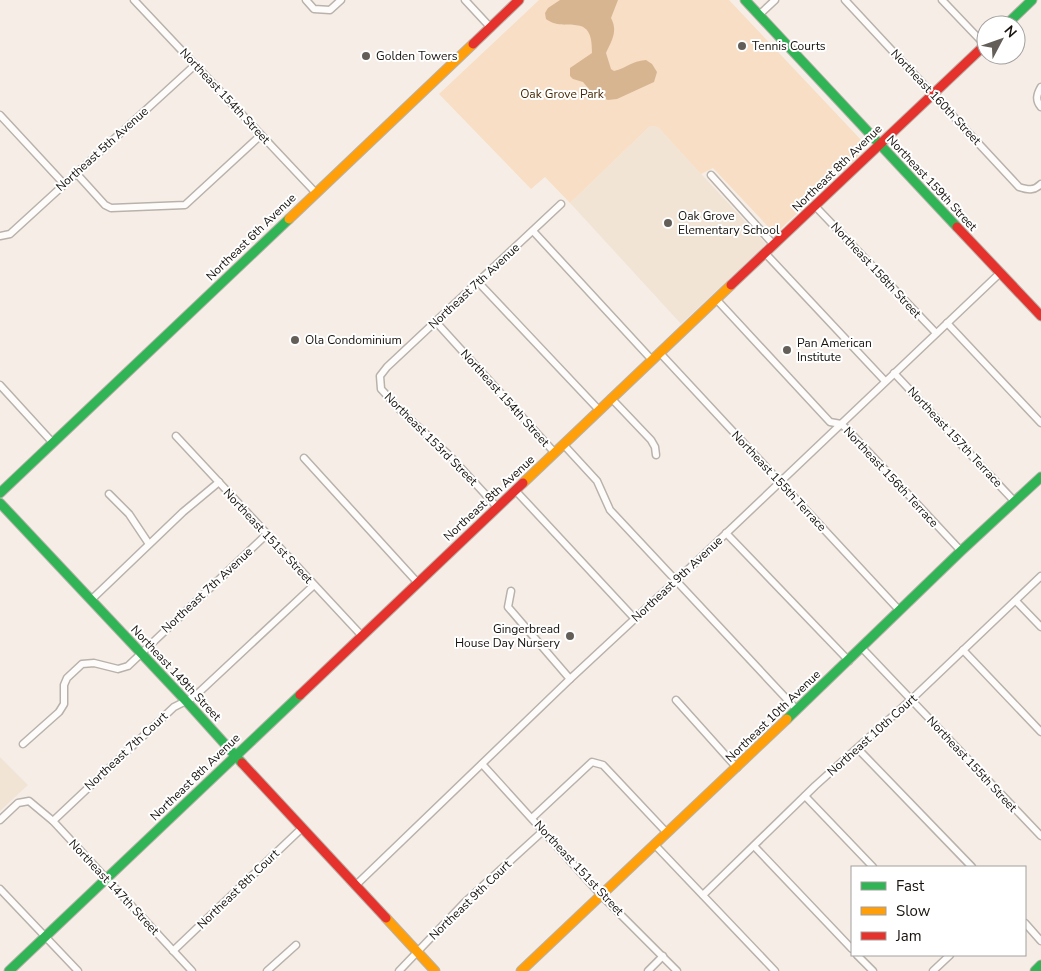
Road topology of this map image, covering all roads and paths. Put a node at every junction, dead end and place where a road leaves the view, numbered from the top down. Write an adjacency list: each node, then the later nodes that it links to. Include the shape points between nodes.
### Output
1 (134, 0): 16 (street, Northeast 154th Street)
2 (306, 0): 3 (street, via 314,9 330,10)
3 (341, 0)
4 (465, 0): 13 (street)
5 (519, 0): 13 (street, Northeast 6th Avenue)
6 (745, 0): 11 (street, Northeast 159th Street)
7 (775, 0): 11 (street)
8 (845, 0): 18 (street, Northeast 160th Street)
9 (942, 0): 14 (street)
10 (1032, 0): 12 (street)
11 (759, 15): 22 (street, Northeast 159th Street)
12 (1016, 15)
13 (491, 28): 27 (street, Northeast 6th Avenue)
14 (976, 34)
15 (976, 53): 18 (street, Northeast 8th Avenue)
16 (195, 65): 21 (street, Northeast 154th Street); 23 (street, Northeast 5th Avenue)
17 (1041, 87): 19 (street, via 1037,96)
18 (933, 94): 22 (street, Northeast 8th Avenue); 26 (street, Northeast 160th Street, via 1019,187 1029,190)
19 (1041, 107)
20 (0, 116): 25 (street)
21 (261, 135): 23 (street, via 185,205 111,208); 27 (street, Northeast 154th Street)
22 (879, 145): 29 (street, Northeast 8th Avenue); 34 (street, Northeast 159th Street)
23 (76, 173): 25 (street, Northeast 5th Avenue)
24 (710, 175): 32 (street)
25 (64, 184): 31 (street, Northeast 5th Avenue, via 10,234)
26 (1041, 184)
27 (315, 192): 52 (street, Northeast 6th Avenue)
28 (561, 204): 30 (street, Northeast 7th Avenue)
29 (815, 206): 32 (street, Northeast 8th Avenue); 40 (street, Northeast 158th Street)
30 (533, 231): 35 (street, Northeast 7th Avenue); 42 (street)
31 (0, 236)
32 (774, 245): 33 (street, Northeast 8th Avenue)
33 (765, 253): 36 (street, Northeast 8th Avenue); 45 (street)
34 (1000, 273): 37 (street, Northeast 159th Street); 39 (street, Northeast 9th Avenue)
35 (478, 282): 38 (street, Northeast 7th Avenue); 48 (street)
36 (716, 299): 41 (street, Northeast 8th Avenue); 50 (street, Northeast 156th Terrace, via 830,422)
37 (1041, 316)
38 (436, 322): 43 (street, Northeast 7th Avenue); 54 (street, Northeast 154th Street)
39 (947, 323): 40 (street, Northeast 9th Avenue); 49 (street)
40 (936, 333): 44 (street, Northeast 9th Avenue)
41 (660, 353): 42 (street, Northeast 8th Avenue); 58 (street, Northeast 155th Terrace)
42 (652, 360): 47 (street, Northeast 8th Avenue)
43 (387, 367): 65 (street, Northeast 153rd Street, via 380,376 381,389)
44 (894, 372): 45 (street, Northeast 9th Avenue); 63 (street, Northeast 157th Terrace)
45 (885, 381): 50 (street, Northeast 9th Avenue)
46 (0, 385): 52 (street)
47 (611, 398): 48 (street, Northeast 8th Avenue); 55 (street, via 651,440)
48 (599, 410): 53 (street, Northeast 8th Avenue)
49 (1041, 423)
50 (841, 424): 58 (street, Northeast 9th Avenue); 69 (street, Northeast 156th Terrace)
51 (176, 436): 59 (street, Northeast 151st Street)
52 (53, 443): 61 (street, Northeast 6th Avenue)
53 (563, 444): 54 (street, Northeast 8th Avenue); 71 (street, Northeast 154th Street, via 597,481 610,510)
54 (554, 452): 60 (street, Northeast 8th Avenue)
55 (656, 455)
56 (304, 458): 72 (street)
57 (1041, 478): 63 (street, Northeast 10th Avenue)
58 (779, 481): 66 (street, Northeast 9th Avenue); 77 (street, Northeast 155th Terrace)
59 (219, 482): 67 (street, Northeast 151st Street); 68 (street)
60 (515, 490): 65 (street, Northeast 8th Avenue); 78 (street)
61 (0, 493)
62 (109, 494): 68 (street, via 130,514)
63 (1015, 502): 69 (street, Northeast 10th Avenue)
64 (0, 503): 75 (street, Northeast 149th Street)
65 (497, 506): 72 (street, Northeast 8th Avenue)
66 (726, 533): 71 (street, Northeast 9th Avenue); 84 (street)
67 (267, 534): 73 (street, Northeast 151st Street); 83 (street, Northeast 7th Avenue)
68 (149, 544): 75 (street)
69 (961, 551): 77 (street, Northeast 10th Avenue)
70 (1041, 576): 76 (street, Northeast 10th Court)
71 (675, 581): 78 (street, Northeast 9th Avenue); 89 (street, Northeast 154th Street)
72 (417, 582): 80 (street, Northeast 8th Avenue)
73 (314, 585): 80 (street, Northeast 151st Street); 88 (street, Northeast 7th Court)
74 (511, 591): 85 (street, via 508,607)
75 (91, 600): 83 (street, Northeast 149th Street)
76 (1016, 601): 79 (street); 82 (street, Northeast 10th Court)
77 (899, 610): 81 (street, Northeast 10th Avenue)
78 (635, 619): 85 (street, Northeast 9th Avenue)
79 (1041, 627)
80 (362, 636): 93 (street, Northeast 8th Avenue)
81 (862, 648): 84 (street, Northeast 10th Avenue); 86 (street, Northeast 155th Street)
82 (963, 650): 86 (street, Northeast 10th Court); 90 (street)
83 (140, 654): 88 (street, Northeast 149th Street); 91 (street, Northeast 7th Avenue, via 128,666 118,669 82,664 67,678 64,704 59,712)
84 (849, 661): 89 (street, Northeast 10th Avenue)
85 (570, 679): 94 (street, Northeast 9th Avenue)
86 (911, 699): 92 (street, Northeast 10th Court); 103 (street, Northeast 155th Street)
87 (676, 700): 95 (street)
88 (186, 702): 93 (street, Northeast 149th Street); 99 (street, Northeast 7th Court, via 174,707)
89 (797, 710): 95 (street, Northeast 10th Avenue)
90 (1041, 732)
91 (23, 744)
92 (858, 749): 96 (street, Northeast 10th Court); 107 (street)
93 (235, 756): 100 (street, Northeast 149th Street); 108 (street, Northeast 8th Avenue)
94 (482, 764): 97 (street, Northeast 151st Street); 109 (street, Northeast 9th Avenue)
95 (737, 768): 102 (street, Northeast 10th Avenue)
96 (805, 796): 105 (street, Northeast 10th Court); 106 (street)
97 (532, 818): 101 (street, Northeast 151st Street); 102 (street, via 592,762 603,765)
98 (0, 820): 99 (street, Northeast 147th Street, via 18,803 29,801)
99 (53, 820): 108 (street, Northeast 147th Street)
100 (302, 828): 109 (street, Northeast 149th Street); 118 (street, Northeast 8th Court)
101 (544, 831): 112 (street, Northeast 151st Street); 119 (street, Northeast 9th Court, via 465,902)
102 (667, 833): 104 (street, Northeast 10th Avenue)
103 (1041, 836)
104 (655, 845): 111 (street); 112 (street, Northeast 10th Avenue)
105 (754, 846): 111 (street, Northeast 10th Court); 117 (street)
106 (872, 866)
107 (971, 866)
108 (106, 879): 114 (street, Northeast 8th Avenue); 118 (street, Northeast 147th Street)
109 (355, 886): 119 (street, Northeast 149th Street)
110 (0, 889): 114 (street)
111 (703, 894): 133 (street)
112 (601, 895): 120 (street, Northeast 151st Street); 130 (street, Northeast 10th Avenue)
113 (1026, 924): 115 (street)
114 (46, 936): 124 (street, Northeast 8th Avenue); 125 (street)
115 (1041, 940)
116 (296, 945): 127 (street)
117 (851, 949)
118 (173, 951): 126 (street, Northeast 147th Street)
119 (418, 953): 128 (street, Northeast 9th Court); 129 (street, Northeast 149th Street)
120 (663, 956): 131 (street); 132 (street, Northeast 151st Street)
121 (858, 956): 134 (street)
122 (949, 956): 135 (street)
123 (1041, 965): 136 (street)
124 (9, 971)
125 (78, 971)
126 (192, 971)
127 (267, 971)
128 (399, 971)
129 (435, 971)
130 (521, 971)
131 (648, 971)
132 (677, 971)
133 (775, 971)
134 (873, 971)
135 (933, 971)
136 (1035, 971)

